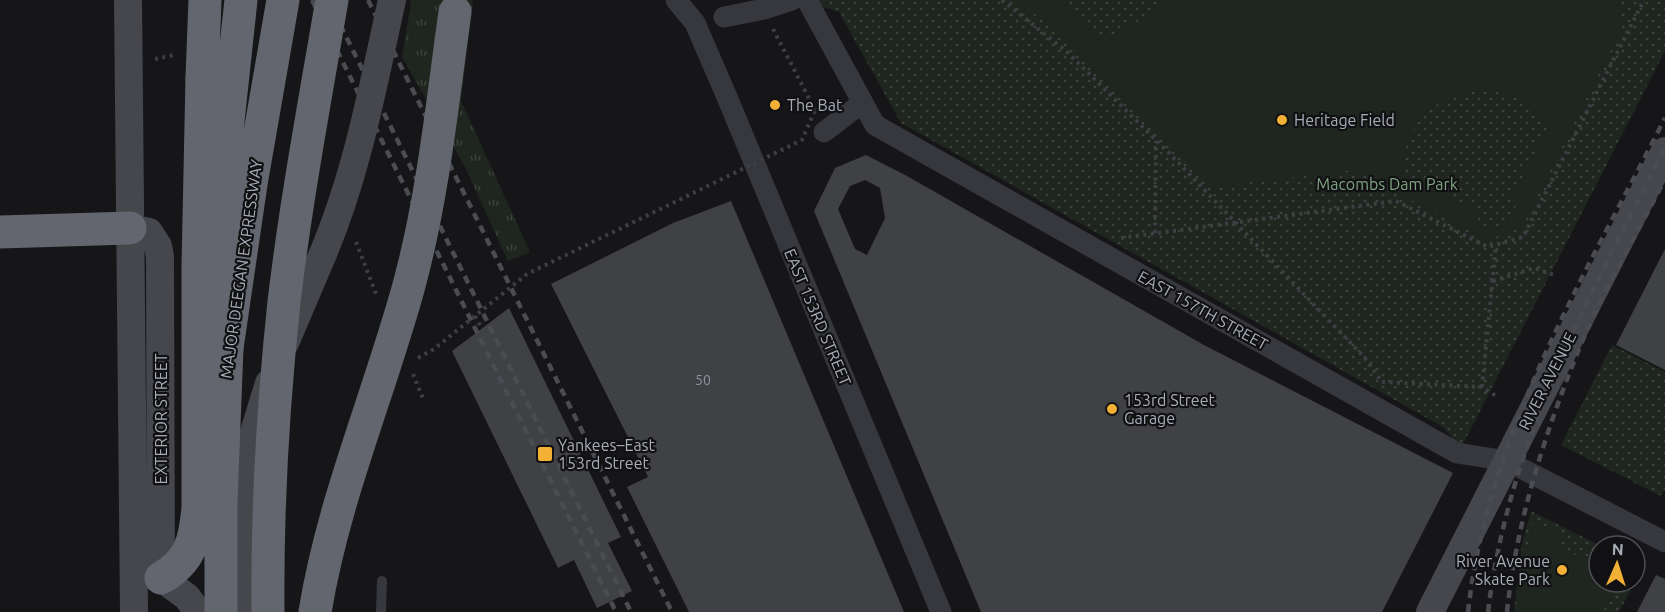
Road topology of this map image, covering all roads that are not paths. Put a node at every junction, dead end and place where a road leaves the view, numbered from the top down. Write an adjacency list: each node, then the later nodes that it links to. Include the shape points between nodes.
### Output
1 (128, 0): 15 (main road)
2 (205, 0): 20 (highway, bridge, via 198,266 198,508 195,535 187,555 177,568)
3 (241, 0): 17 (highway, bridge, via 212,270)
4 (283, 0): 17 (highway, MAJOR DEEGAN EXPRESSWAY, bridge)
5 (332, 0): 26 (highway, bridge, via 283,313 270,480)
6 (392, 0): 25 (main road, bridge, via 353,171 254,432 246,485)
7 (792, 0): 11 (street)
8 (807, 0): 12 (street, EAST 157TH STREET)
9 (681, 2): 29 (street, EAST 153RD STREET, via 695,23)
10 (456, 4): 27 (highway, bridge, via 422,231 407,292 334,522)
11 (724, 17)
12 (862, 103): 13 (street); 18 (street, EAST 157TH STREET, via 875,125 1457,453)
13 (824, 132)
14 (1665, 151): 18 (main road, RIVER AVENUE)
15 (130, 228): 16 (highway); 20 (main road, EXTERIOR STREET, via 149,232 160,257)
16 (0, 232)
17 (227, 348): 24 (highway, MAJOR DEEGAN EXPRESSWAY)
18 (1507, 461): 19 (street, EAST 157TH STREET); 30 (main road, RIVER AVENUE)
19 (1665, 542)
20 (147, 579): 22 (main road, EXTERIOR STREET); 23 (main road, via 187,597)
21 (382, 581): 28 (lane)
22 (134, 612)
23 (198, 612)
24 (221, 612)
25 (244, 612)
26 (268, 612)
27 (315, 612)
28 (381, 612)
29 (941, 612)
30 (1430, 612)

